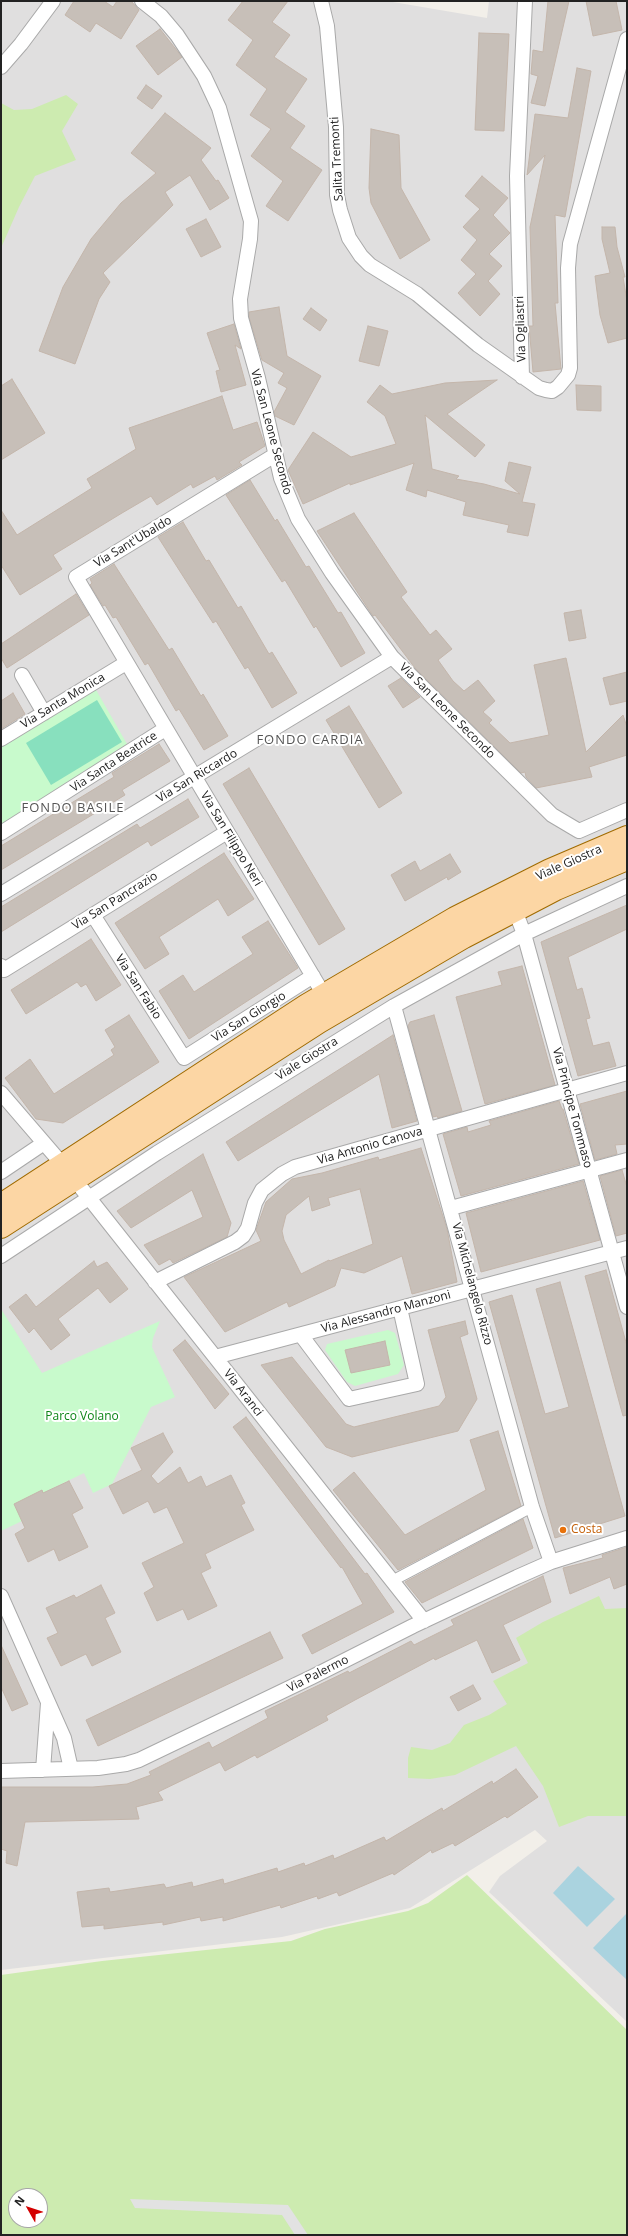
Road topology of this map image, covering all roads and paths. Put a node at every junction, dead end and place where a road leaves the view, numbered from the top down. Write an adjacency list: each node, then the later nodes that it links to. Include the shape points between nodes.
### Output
1 (53, 1): 6 (street, via 26,39)
2 (142, 1): 8 (street, Via San Leone Secondo, via 161,16 177,35 204,76 221,116 251,221 240,308)
3 (321, 1): 7 (street, Salita Tremonti, via 327,26 336,127 337,195 349,238 370,265 431,305 478,345)
4 (525, 1): 7 (street, Via Ogliastri, via 517,176)
5 (627, 39): 7 (street, Via Ogliastri, via 570,244 568,375 564,382 552,390 538,388)
6 (1, 67)
7 (522, 376)
8 (275, 455): 9 (street, Via San Leone Secondo, via 281,478 298,519 332,573); 10 (street, Via Sant'Ubaldo, via 76,577)
9 (392, 657): 15 (street, Via San Riccardo); 17 (street, Via San Leone Secondo, via 552,815)
10 (126, 663): 12 (street, Via Santa Monica); 13 (street, Via San Filippo Neri)
11 (22, 675): 12 (street)
12 (44, 713): 14 (street, Via Santa Monica)
13 (165, 729): 15 (street, Via San Filippo Neri); 19 (street, Via Santa Beatrice)
14 (1, 739)
15 (194, 777): 18 (street, Via San Filippo Neri); 24 (street, Via San Riccardo)
16 (627, 810): 17 (street)
17 (579, 831): 21 (street)
18 (227, 832): 26 (street, Via San Pancrazio); 29 (street, Via San Filippo Neri)
19 (1, 833)
20 (627, 837): 21 (main road, Viale Giostra)
21 (589, 853): 30 (main road, Viale Giostra, via 455,918)
22 (627, 859): 25 (main road, Viale Giostra)
23 (627, 886): 27 (street, Viale Giostra)
24 (1, 894)
25 (515, 910): 27 (street, Via Principe Tommaso); 41 (main road, Viale Giostra, via 464,937)
26 (92, 915): 28 (street, Via San Pancrazio); 32 (street, Via San Fabio)
27 (524, 934): 31 (street, Viale Giostra); 34 (street, Via Principe Tommaso)
28 (2, 968)
29 (313, 976): 30 (street, Via San Filippo Neri); 32 (street, Via San Giorgio)
30 (324, 995): 41 (main road, Viale Giostra)
31 (394, 1006): 36 (street, Via Michelangelo Rizzo); 42 (street, Viale Giostra)
32 (184, 1058)
33 (627, 1073): 34 (street, Via Antonio Canova)
34 (567, 1090): 36 (street, Via Antonio Canova); 39 (street, Via Principe Tommaso)
35 (1, 1093): 37 (street, Via Aranci)
36 (427, 1130): 44 (street, Via Michelangelo Rizzo); 49 (street, Via Antonio Canova, via 282,1174 262,1190 254,1203 248,1228 235,1242)
37 (44, 1143): 40 (street); 41 (street, Via Aranci)
38 (627, 1160): 39 (street)
39 (589, 1171): 44 (street); 47 (street, Via Principe Tommaso)
40 (1, 1172)
41 (68, 1172): 42 (street, Via Aranci); 43 (main road, Viale Giostra); 45 (main road, Viale Giostra)
42 (88, 1198): 48 (street, Viale Giostra); 49 (street, Via Aranci)
43 (1, 1205)
44 (451, 1208): 50 (street, Via Michelangelo Rizzo)
45 (1, 1227)
46 (627, 1248): 47 (street, Via Alessandro Manzoni)
47 (611, 1252): 50 (street, Via Alessandro Manzoni); 51 (street, Via Principe Tommaso)
48 (1, 1256)
49 (155, 1282): 54 (street, Via Aranci)
50 (473, 1289): 52 (street, Via Alessandro Manzoni); 55 (street, Via Michelangelo Rizzo)
51 (627, 1307)
52 (400, 1308): 53 (street, Via Alessandro Manzoni); 53 (street, via 417,1384 349,1399)
53 (301, 1335): 54 (street, Via Alessandro Manzoni)
54 (215, 1357): 58 (street, Via Aranci)
55 (532, 1507): 57 (street, Via Michelangelo Rizzo); 58 (street)
56 (627, 1538): 57 (street, Via Palermo)
57 (551, 1562): 60 (street, Via Palermo)
58 (392, 1581): 60 (street, Via Aranci)
59 (1, 1596): 61 (street)
60 (424, 1621): 62 (street, Via Palermo, via 152,1755 126,1764)
61 (48, 1700): 62 (street, via 64,1738); 63 (street)
62 (71, 1769): 63 (street, Via Palermo)
63 (43, 1770): 64 (street, Via Palermo)
64 (1, 1771)

